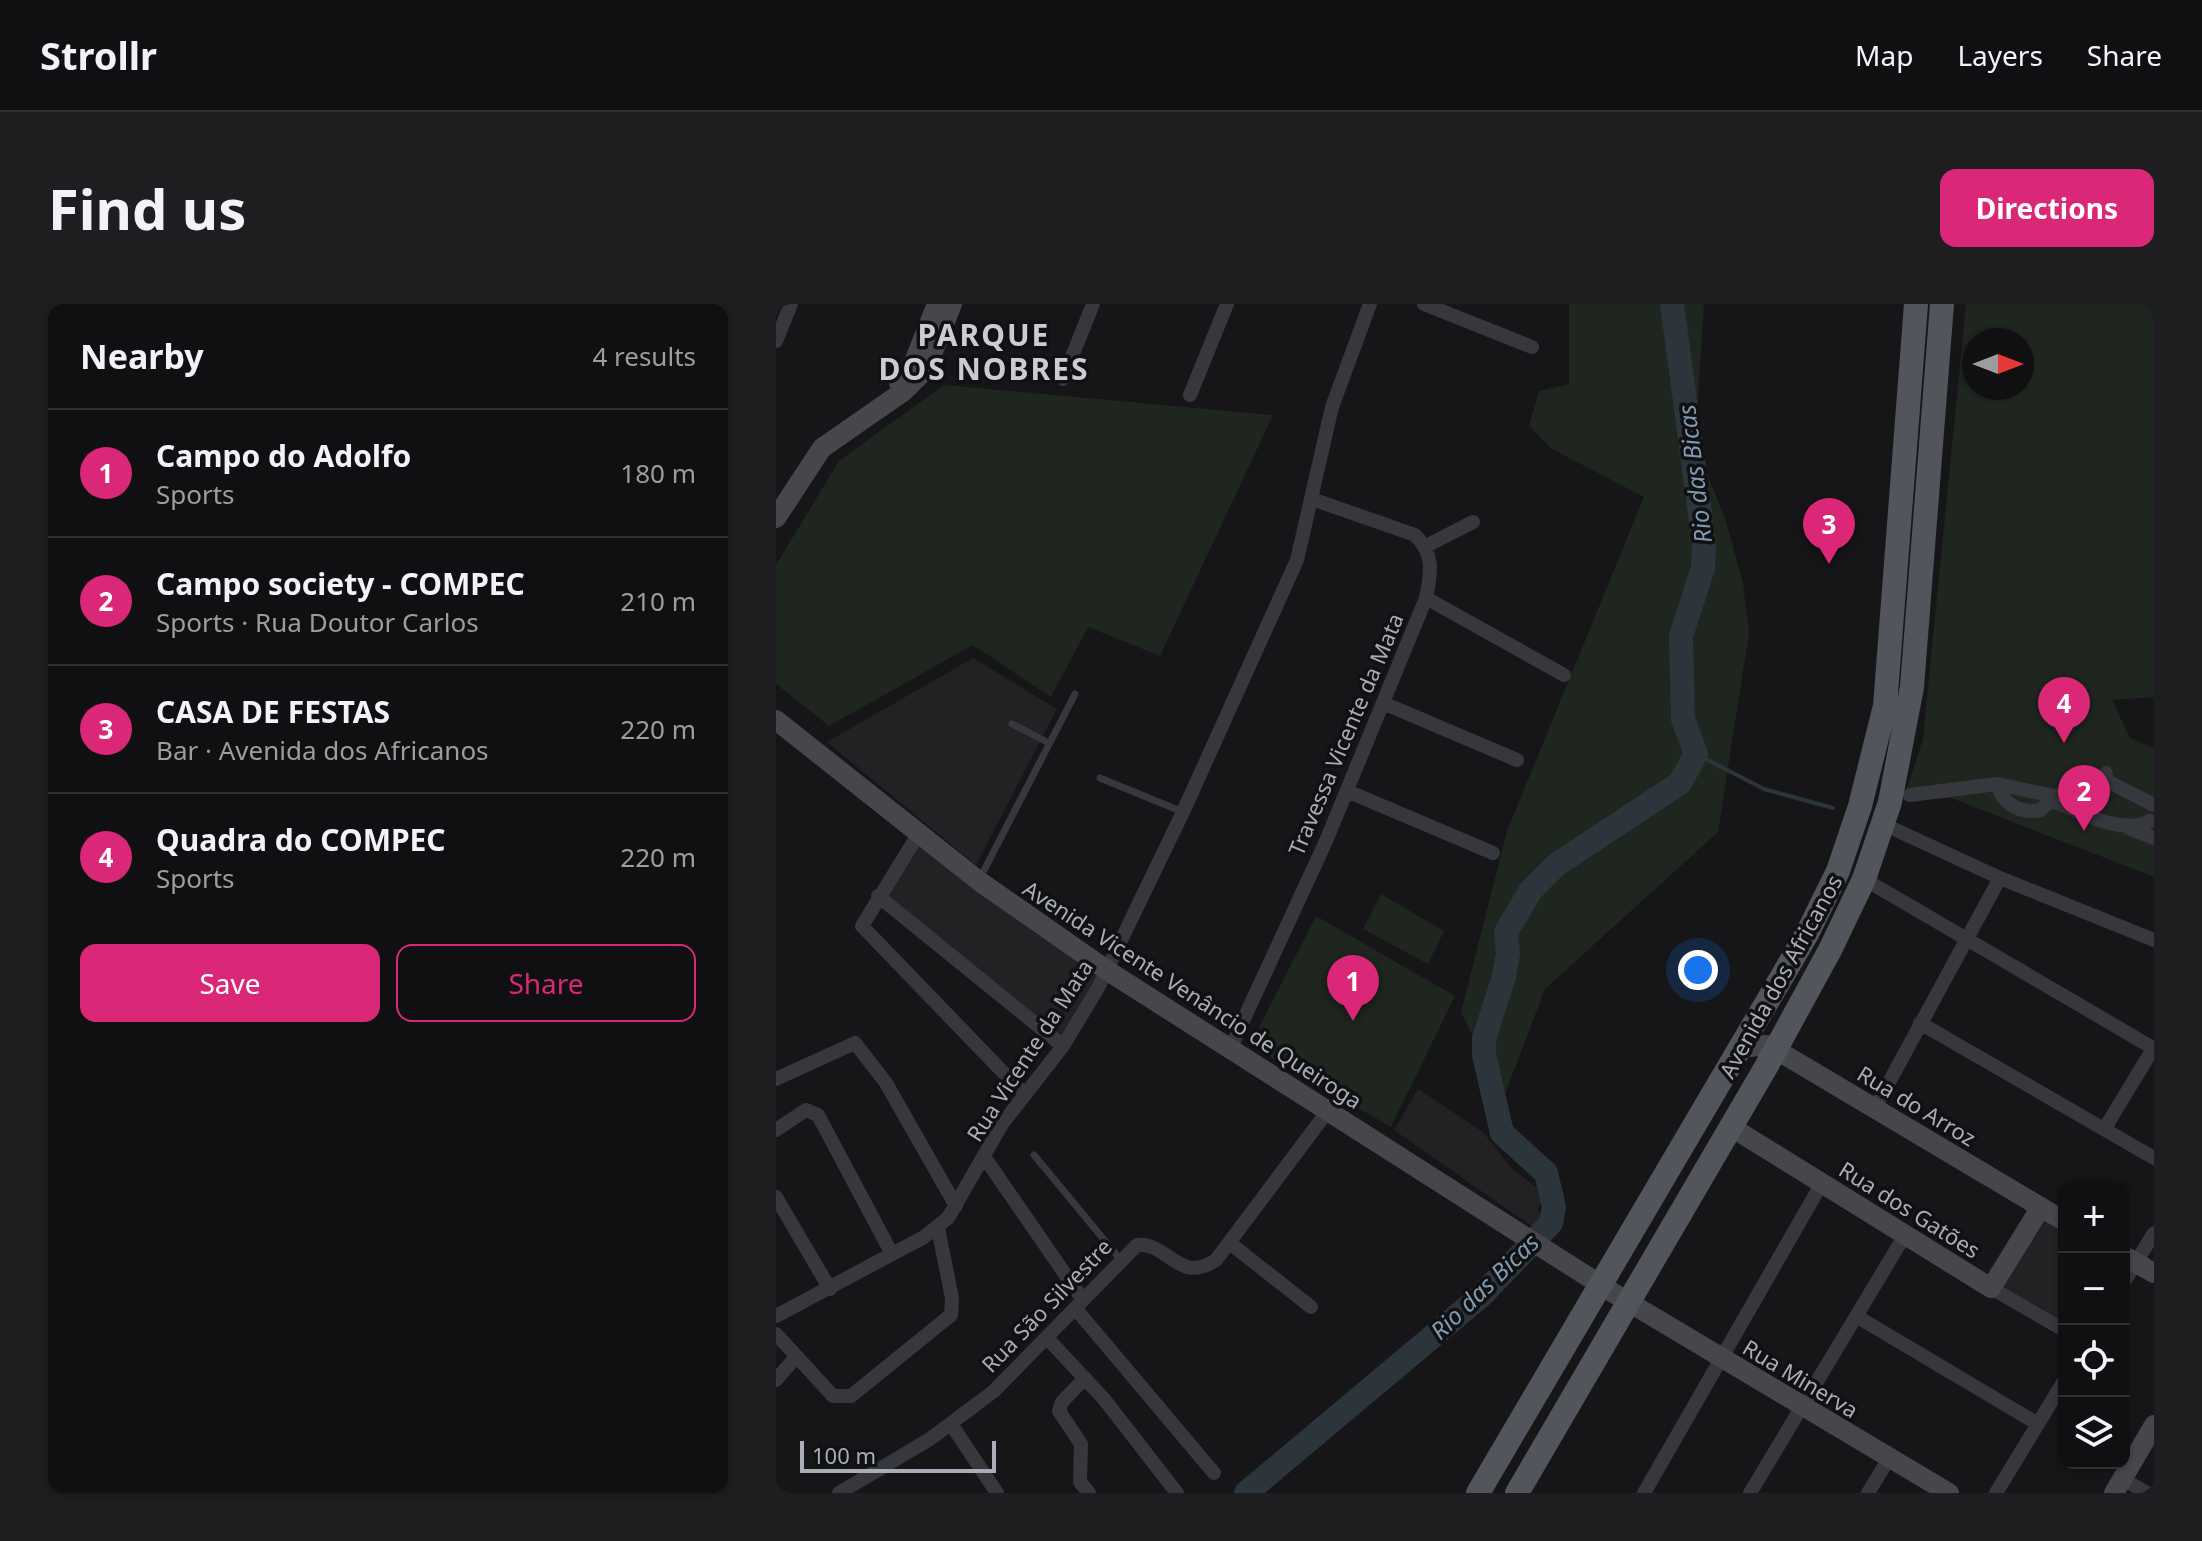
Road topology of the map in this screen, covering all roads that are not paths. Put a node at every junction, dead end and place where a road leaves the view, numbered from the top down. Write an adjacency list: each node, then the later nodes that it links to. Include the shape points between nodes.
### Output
1 (791, 304): 10 (street)
2 (937, 304): 14 (street, via 909,371)
3 (952, 304): 14 (street, via 926,369 904,391)
4 (1093, 304): 12 (street)
5 (1227, 304): 13 (street)
6 (1370, 304): 15 (street, Rua Vicente da Mata, via 1332,407)
7 (1424, 304): 11 (street)
8 (1916, 304): 46 (main road, Avenida dos Africanos, via 1886,693 1875,756 1838,871)
9 (1942, 304): 33 (main road, Avenida dos Africanos, via 1912,687)
10 (776, 341)
11 (1532, 347)
12 (1063, 379)
13 (1190, 395)
14 (868, 413): 16 (street, via 822,448)
15 (1312, 499): 18 (street, via 1400,528); 31 (street, Rua Vicente da Mata, via 1297,560)
16 (776, 518)
17 (1473, 522): 18 (street)
18 (1426, 546): 19 (street, Travessa Vicente da Mata, via 1432,562)
19 (1426, 598): 20 (street); 22 (street, Travessa Vicente da Mata)
20 (1564, 675)
21 (1075, 694): 25 (lane)
22 (1383, 703): 26 (street); 28 (street, Travessa Vicente da Mata)
23 (776, 720): 34 (street, Avenida Vicente Venâncio de Queiroga)
24 (1012, 724): 25 (lane)
25 (1049, 743): 38 (lane)
26 (1517, 760)
27 (1100, 778): 31 (lane)
28 (1347, 791): 35 (street); 47 (street, Travessa Vicente da Mata)
29 (1910, 795): 30 (street, via 1997,784)
30 (2046, 798): 32 (street, via 2115,823 2138,826); 32 (street, via 2093,790 2106,777)
31 (1183, 812): 42 (street, Rua Vicente da Mata)
32 (2153, 821)
33 (1883, 824): 36 (street); 37 (main road, Avenida dos Africanos)
34 (919, 833): 38 (street, Avenida Vicente Venâncio de Queiroga); 39 (street)
35 (1493, 853)
36 (2000, 878): 40 (street); 41 (street)
37 (1864, 879): 40 (street); 48 (main road, Avenida dos Africanos)
38 (979, 881): 42 (street, Avenida Vicente Venâncio de Queiroga)
39 (878, 896): 44 (street); 50 (street, via 862,924 873,939)
40 (1966, 940): 43 (street); 45 (street)
41 (2154, 940)
42 (1108, 971): 44 (street, Rua Vicente da Mata); 47 (street, Avenida Vicente Venâncio de Queiroga)
43 (1920, 1023): 51 (street); 54 (street)
44 (1063, 1046): 50 (street, Rua Vicente da Mata)
45 (2154, 1047): 54 (street)
46 (1742, 1048): 48 (street, Rua do Arroz); 72 (main road, Avenida dos Africanos)
47 (1230, 1049): 52 (street, Avenida Vicente Venâncio de Queiroga)
48 (1775, 1049): 51 (street, Rua do Arroz); 53 (main road, Avenida dos Africanos)
49 (776, 1079): 61 (street, via 855,1043 886,1083)
50 (1025, 1095): 57 (street, Rua Vicente da Mata)
51 (1875, 1108): 62 (street, Rua do Arroz)
52 (1327, 1112): 67 (street, Rua São Silvestre); 72 (street, Avenida Vicente Venâncio de Queiroga)
53 (1731, 1127): 59 (street, Rua dos Gatões); 70 (main road, Avenida dos Africanos)
54 (2105, 1128): 58 (street)
55 (776, 1130): 68 (street, via 800,1113 818,1115)
56 (1034, 1155): 69 (lane)
57 (985, 1158): 61 (street, Rua Vicente da Mata); 76 (street)
58 (2154, 1158)
59 (1822, 1183): 66 (street, Rua dos Gatões); 84 (street)
60 (776, 1197): 74 (street)
61 (956, 1206): 64 (street, Rua Vicente da Mata)
62 (2041, 1207): 63 (street, Rua do Arroz); 73 (street)
63 (2058, 1217)
64 (938, 1228): 68 (street, Rua Vicente da Mata); 83 (street, via 951,1315 846,1397 833,1396)
65 (2154, 1233): 71 (street)
66 (1905, 1235): 73 (street, Rua dos Gatões); 79 (street)
67 (1231, 1244): 69 (street, Rua São Silvestre, via 1197,1270 1142,1244); 77 (street)
68 (892, 1254): 74 (street, Rua Vicente da Mata)
69 (1120, 1259): 76 (street, Rua São Silvestre)
70 (1655, 1261): 72 (main road); 75 (main road, Avenida dos Africanos)
71 (2138, 1264)
72 (1601, 1285): 75 (street, Rua Minerva); 99 (main road, Avenida dos Africanos)
73 (1991, 1288): 80 (street, Rua dos Gatões)
74 (830, 1289): 78 (street, Rua Vicente da Mata)
75 (1629, 1303): 84 (street, Rua Minerva); 100 (main road, Avenida dos Africanos)
76 (1079, 1304): 82 (street, Rua São Silvestre); 93 (street)
77 (1311, 1307)
78 (776, 1316)
79 (1856, 1316): 88 (street); 90 (street)
80 (2058, 1327)
81 (776, 1334): 83 (street)
82 (1047, 1338): 85 (street); 89 (street, Rua São Silvestre, via 994,1391)
83 (796, 1357): 86 (street)
84 (1721, 1358): 88 (street, Rua Minerva); 101 (street)
85 (1085, 1378): 97 (street, via 1059,1411 1081,1444 1080,1482); 98 (street)
86 (776, 1380)
87 (2058, 1391): 90 (street)
88 (1802, 1406): 92 (street, Rua Minerva); 102 (street)
89 (951, 1424): 95 (street, Rua São Silvestre); 96 (street)
90 (2038, 1424): 105 (street)
91 (2154, 1425): 94 (street)
92 (1889, 1458): 103 (street); 104 (street, Rua Minerva)
93 (1214, 1473)
94 (2119, 1486): 106 (street)
95 (839, 1493)
96 (997, 1493)
97 (1089, 1493)
98 (1177, 1493)
99 (1478, 1493)
100 (1517, 1493)
101 (1644, 1493)
102 (1750, 1493)
103 (1868, 1493)
104 (1949, 1493)
105 (1996, 1493)
106 (2147, 1493)

